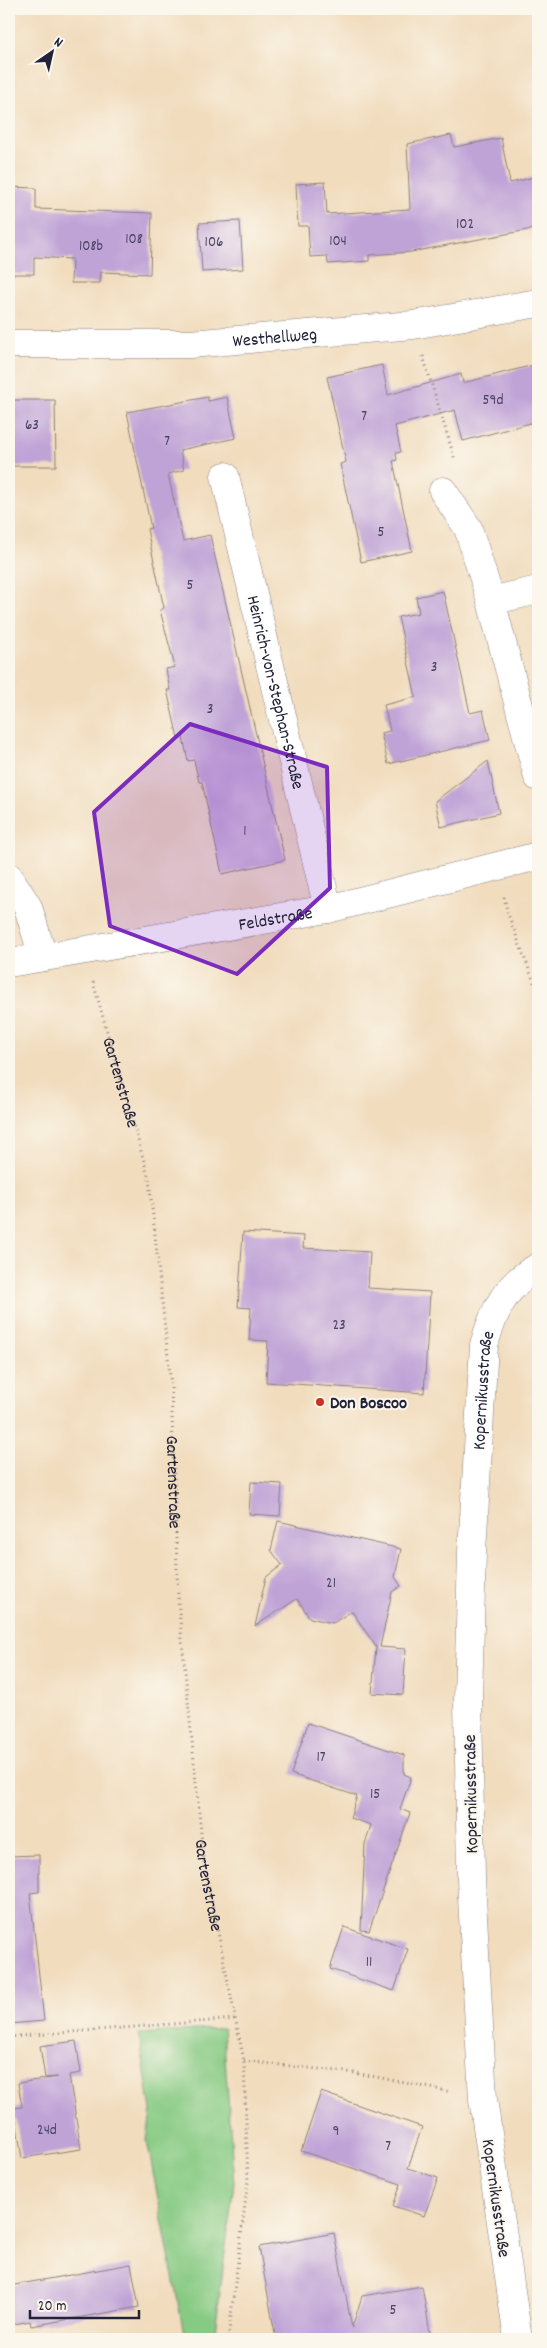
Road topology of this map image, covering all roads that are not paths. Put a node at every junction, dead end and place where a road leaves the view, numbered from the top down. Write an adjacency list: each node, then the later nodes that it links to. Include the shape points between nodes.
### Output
1 (538, 303): 2 (street, Westhellweg, via 413,325 190,344)
2 (9, 344)
3 (225, 476): 10 (street, Heinrich-von-Stephan-Straße)
4 (443, 491): 6 (street, via 468,528)
5 (538, 590): 6 (street)
6 (491, 601): 7 (street)
7 (538, 777)
8 (538, 856): 10 (street, Feldstraße)
9 (9, 877): 11 (street, via 28,908)
10 (328, 909): 11 (street, Feldstraße)
11 (43, 957): 12 (street, Feldstraße)
12 (9, 963)
13 (538, 1267): 14 (street, Kopernikusstraße, via 507,1292 492,1316 484,1345 472,1552 468,1699 471,1879 483,2099)
14 (518, 2339)

